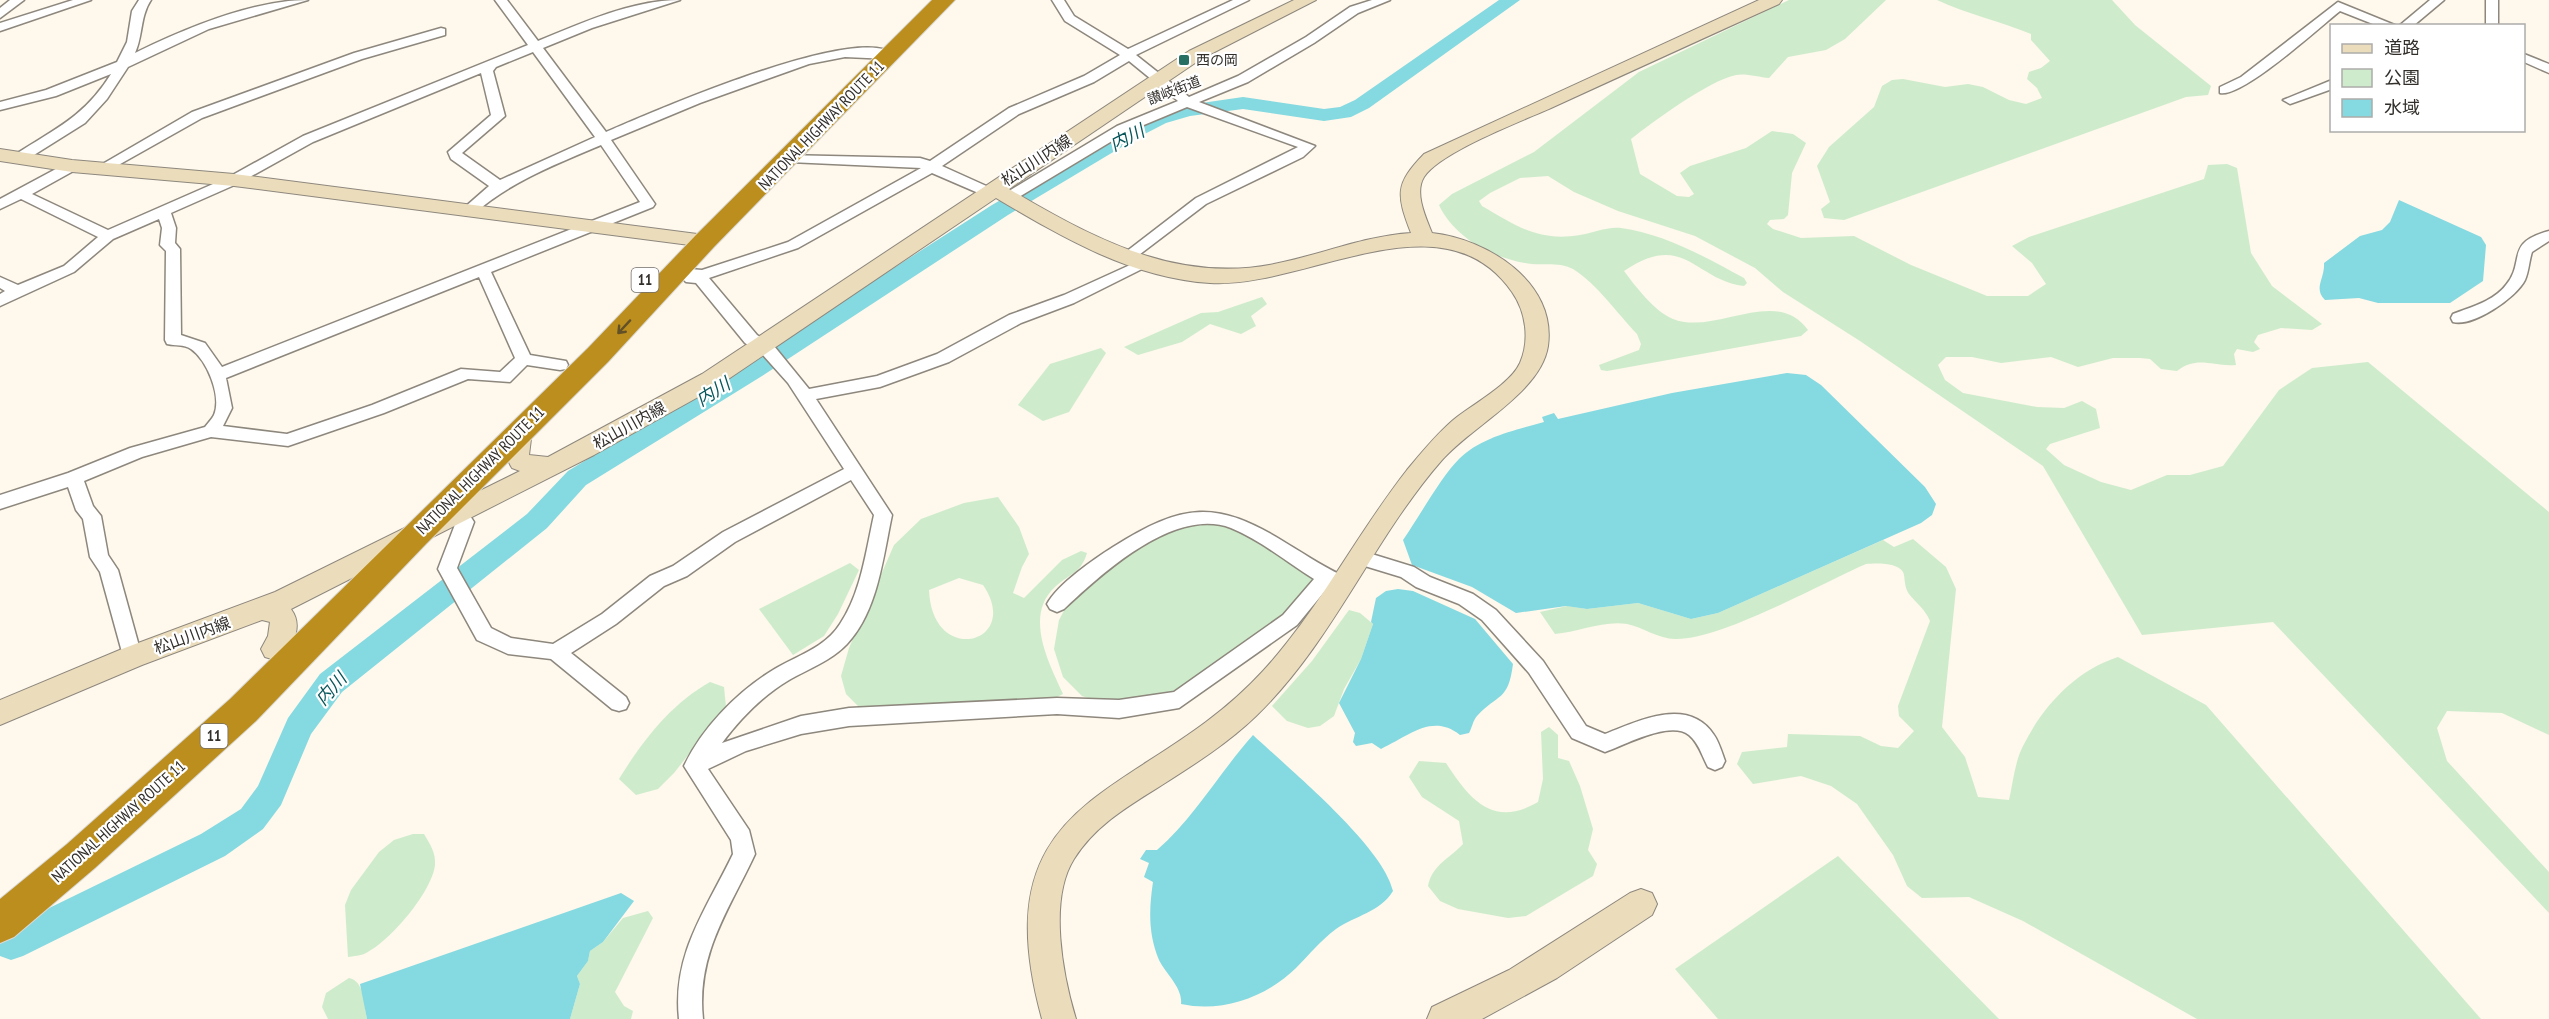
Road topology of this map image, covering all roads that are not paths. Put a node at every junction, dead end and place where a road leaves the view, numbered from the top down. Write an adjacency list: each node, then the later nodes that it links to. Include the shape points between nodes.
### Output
1 (18, 0): 17 (street)
2 (85, 0): 21 (street)
3 (145, 0): 28 (street, via 136,16 136,37)
4 (302, 0): 28 (street, via 205,26)
5 (521, 0): 16 (street)
6 (674, 0): 23 (street, via 588,25)
7 (928, 0): 24 (highway, NATIONAL HIGHWAY ROUTE 11 / 11)
8 (944, 0): 24 (highway, NATIONAL HIGHWAY ROUTE 11 / 11)
9 (1058, 0): 25 (street, via 1070,18)
10 (1243, 0): 25 (street)
11 (1307, 0): 30 (street, 松山川内線, via 1225,39)
12 (1384, 0): 34 (street, 讃岐街道, via 1354,10 1266,67)
13 (1773, 0): 52 (street, via 1431,158 1414,176 1411,188 1412,209)
14 (2438, 0): 19 (street)
15 (2492, 0): 20 (street)
16 (503, 2): 23 (street)
17 (0, 14)
18 (2386, 24): 32 (street, via 2338,6 2246,80)
19 (2408, 24)
20 (2492, 24)
21 (0, 27)
22 (441, 32): 41 (street, via 357,56 197,115)
23 (535, 46): 27 (street); 36 (street)
24 (883, 54): 36 (street, via 866,51 818,56 786,65); 38 (highway, NATIONAL HIGHWAY ROUTE 11 / 11); 53 (highway, NATIONAL HIGHWAY ROUTE 11 / 11)
25 (1129, 55): 30 (street); 40 (street, via 1089,79 1014,111)
26 (2525, 59): 29 (street)
27 (491, 64): 42 (street, via 308,139); 43 (street, via 487,71 498,116 455,152)
28 (121, 65): 35 (street, via 51,93); 37 (street, via 101,99 79,120)
29 (2549, 69)
30 (1157, 79): 34 (street); 45 (street, 松山川内線)
31 (2330, 84): 33 (street)
32 (2225, 90)
33 (2290, 100)
34 (1191, 103): 45 (street, 讃岐街道, via 1122,129); 54 (street, via 1308,146 1201,201)
35 (0, 106)
36 (603, 138): 43 (street); 49 (street, via 648,204)
37 (6, 156): 39 (street)
38 (789, 158): 40 (street, via 920,162); 53 (highway, NATIONAL HIGHWAY ROUTE 11 / 11)
39 (72, 166): 41 (street); 44 (street)
40 (932, 166): 45 (street); 60 (street, via 793,245 693,277)
41 (101, 169): 42 (street)
42 (234, 180): 47 (street); 48 (street)
43 (498, 186): 47 (street)
44 (21, 194): 46 (street); 50 (street)
45 (1005, 196): 54 (street, via 1068,232); 60 (street, 松山川内線)
46 (0, 205)
47 (470, 210): 49 (street)
48 (164, 213): 50 (street); 63 (street, via 169,228 166,245 173,249 173,340 199,347)
49 (593, 226): 53 (street); 55 (street)
50 (108, 236): 57 (street, via 69,269)
51 (2549, 236): 59 (street, via 2527,246 2518,277 2504,296)
52 (1425, 239): 54 (street, via 1378,242 1263,274 1212,276); 73 (street, via 1470,250 1511,276 1534,314 1536,351 1528,372 1518,383 1454,433 1429,459)
53 (696, 240): 62 (highway, NATIONAL HIGHWAY ROUTE 11 / 11); 66 (highway, NATIONAL HIGHWAY ROUTE 11 / 11, one-way to 66, via 598,355)
54 (1136, 261): 64 (street, via 1069,299 1015,319 932,362 880,381)
55 (483, 270): 61 (street); 63 (street)
56 (0, 282): 57 (street)
57 (17, 291): 58 (street)
58 (0, 301)
59 (2459, 318)
60 (764, 348): 64 (street); 67 (street, 松山川内線)
61 (524, 359): 62 (street); 65 (street, via 504,378 467,373 288,440)
62 (560, 365): 74 (highway, NATIONAL HIGHWAY ROUTE 11 / 11)
63 (218, 375): 65 (street, via 223,414)
64 (805, 394): 68 (street)
65 (211, 431): 69 (street, via 136,452)
66 (519, 431): 67 (street, via 517,456 521,462 542,467); 72 (highway, NATIONAL HIGHWAY ROUTE 11 / 11)
67 (555, 465): 71 (street, 松山川内線)
68 (854, 471): 79 (street, via 729,537 680,572 657,581 609,619); 84 (street, via 883,515 860,603 847,631 826,650 778,676 746,700 716,732)
69 (74, 478): 70 (street); 80 (street, via 85,510 92,516 99,557 109,570)
70 (0, 502)
71 (459, 513): 72 (street, 松山川内線); 79 (street, via 465,522 447,569 484,634 508,646)
72 (416, 535): 74 (street, 松山川内線); 87 (highway, NATIONAL HIGHWAY ROUTE 11 / 11, via 243,710)
73 (1362, 558): 75 (street); 83 (street, via 1407,572 1466,599 1489,615 1536,667 1579,732 1605,743 1660,722 1681,721 1695,726 1705,736)
74 (363, 561): 77 (street, 松山川内線); 78 (highway, NATIONAL HIGHWAY ROUTE 11 / 11)
75 (1335, 581): 76 (street, via 1233,522 1196,518 1166,526 1138,541 1076,585); 84 (street, via 1290,620 1179,700 1119,709 1057,706 849,717 771,734); 89 (street, via 1289,660 1246,707 1201,742 1088,817 1061,851 1050,871 1045,909)
76 (1057, 604)
77 (264, 610): 78 (street, via 279,613 284,619 282,637); 80 (street, 松山川内線)
78 (275, 649): 85 (highway, NATIONAL HIGHWAY ROUTE 11 / 11, via 134,785)
79 (556, 652): 81 (street)
80 (132, 657): 82 (street, 松山川内線)
81 (619, 703)
82 (0, 713)
83 (1715, 761)
84 (694, 766): 88 (street, via 741,837 744,854 694,955 688,1004)
85 (0, 899)
86 (1641, 904): 90 (street, via 1528,977)
87 (0, 924)
88 (691, 1019)
89 (1058, 1019)
90 (1444, 1019)

